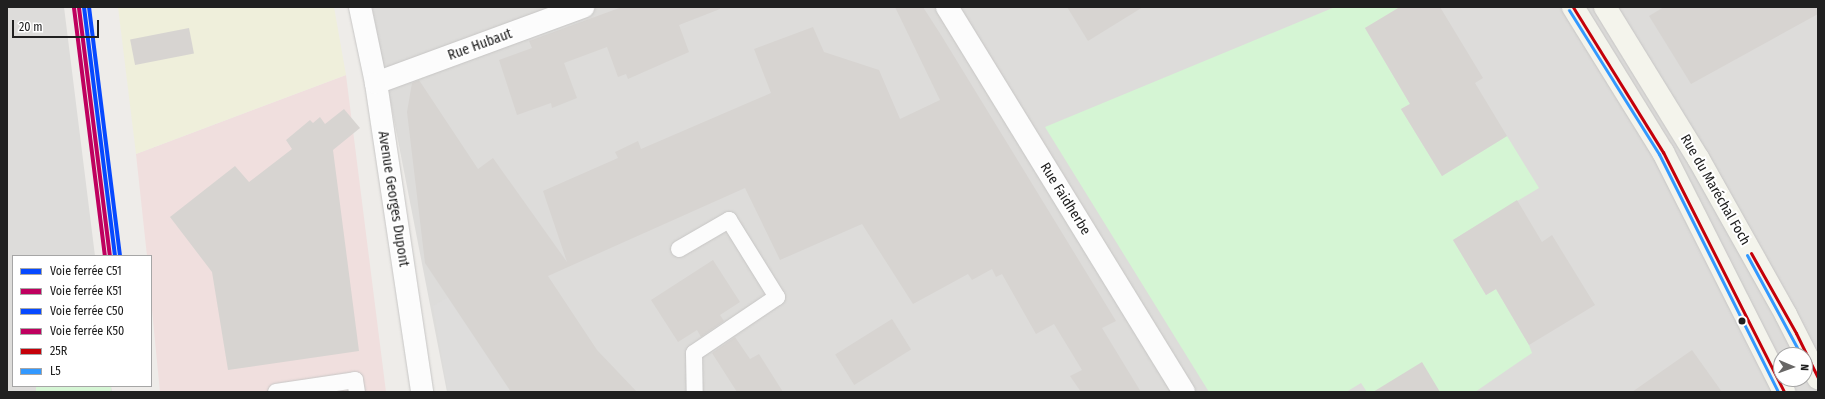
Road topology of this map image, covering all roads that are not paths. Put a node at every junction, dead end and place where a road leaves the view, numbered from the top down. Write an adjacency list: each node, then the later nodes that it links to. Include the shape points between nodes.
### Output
1 (360, 7): 6 (street, Avenue Georges Dupont)
2 (583, 7): 6 (street, Rue Hubaut)
3 (947, 7): 13 (street, Rue Faidherbe)
4 (1573, 7): 14 (main road, Rue du Maréchal Foch, via 1663,152)
5 (1605, 7): 8 (main road, Rue du Maréchal Foch, via 1698,158 1786,315)
6 (376, 83): 11 (street, Avenue Georges Dupont)
7 (679, 249): 12 (lane, via 728,220 777,297 694,353)
8 (1818, 378)
9 (276, 392): 10 (lane, via 355,380)
10 (356, 392)
11 (422, 392)
12 (696, 392)
13 (1184, 392)
14 (1784, 392)

